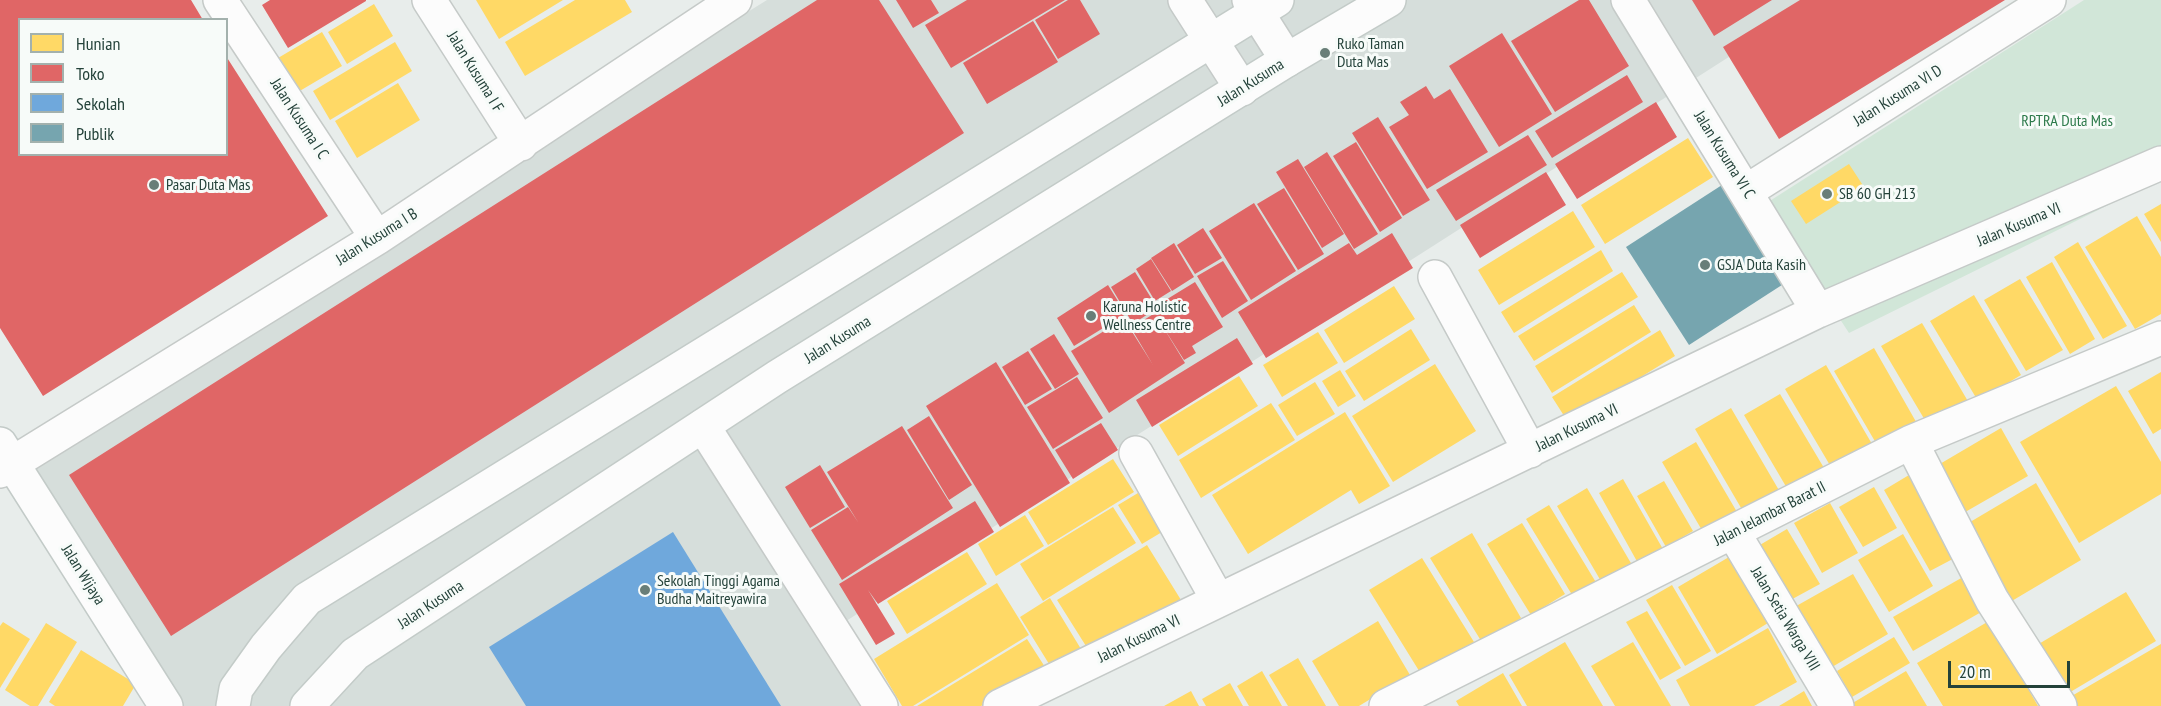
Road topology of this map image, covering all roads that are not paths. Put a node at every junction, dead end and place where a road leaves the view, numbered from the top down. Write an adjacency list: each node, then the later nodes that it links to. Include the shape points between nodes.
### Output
1 (220, 0): 15 (street, Jalan Kusuma I C)
2 (429, 0): 12 (street, Jalan Kusuma I F)
3 (735, 0): 12 (street, Jalan Kusuma I B)
4 (1185, 0): 9 (street)
5 (1389, 0): 10 (street, Jalan Kusuma)
6 (1628, 0): 14 (street, Jalan Kusuma VI C)
7 (2049, 0): 14 (street, Jalan Kusuma VI D)
8 (1261, 4): 9 (street); 10 (street)
9 (1210, 39): 11 (street); 28 (street, via 307,599 236,689)
10 (1287, 60): 11 (street, Jalan Kusuma)
11 (1242, 89): 19 (street, Jalan Kusuma)
12 (521, 144): 15 (street, Jalan Kusuma I B)
13 (2161, 164): 17 (street, Jalan Kusuma VI)
14 (1747, 191): 17 (street, Jalan Kusuma VI C)
15 (377, 238): 23 (street, Jalan Kusuma I B)
16 (1435, 277): 21 (street)
17 (1818, 311): 21 (street, Jalan Kusuma VI)
18 (2161, 338): 20 (street, Jalan Jelambar Barat II)
19 (703, 426): 29 (street, Jalan Kusuma, via 355,654); 30 (street)
20 (1911, 442): 24 (street, Jalan Jelambar Barat II); 33 (street, via 1992,600)
21 (1530, 451): 25 (street, Jalan Kusuma VI)
22 (1136, 453): 25 (street)
23 (4, 460): 27 (street, Jalan Wijaya)
24 (1733, 532): 26 (street, Jalan Jelambar Barat II); 32 (street, Jalan Setia Warga VIII)
25 (1218, 600): 31 (street, Jalan Kusuma VI)
26 (1406, 701)
27 (166, 706)
28 (233, 706)
29 (307, 706)
30 (881, 706)
31 (1000, 706)
32 (1837, 706)
33 (2060, 706)

